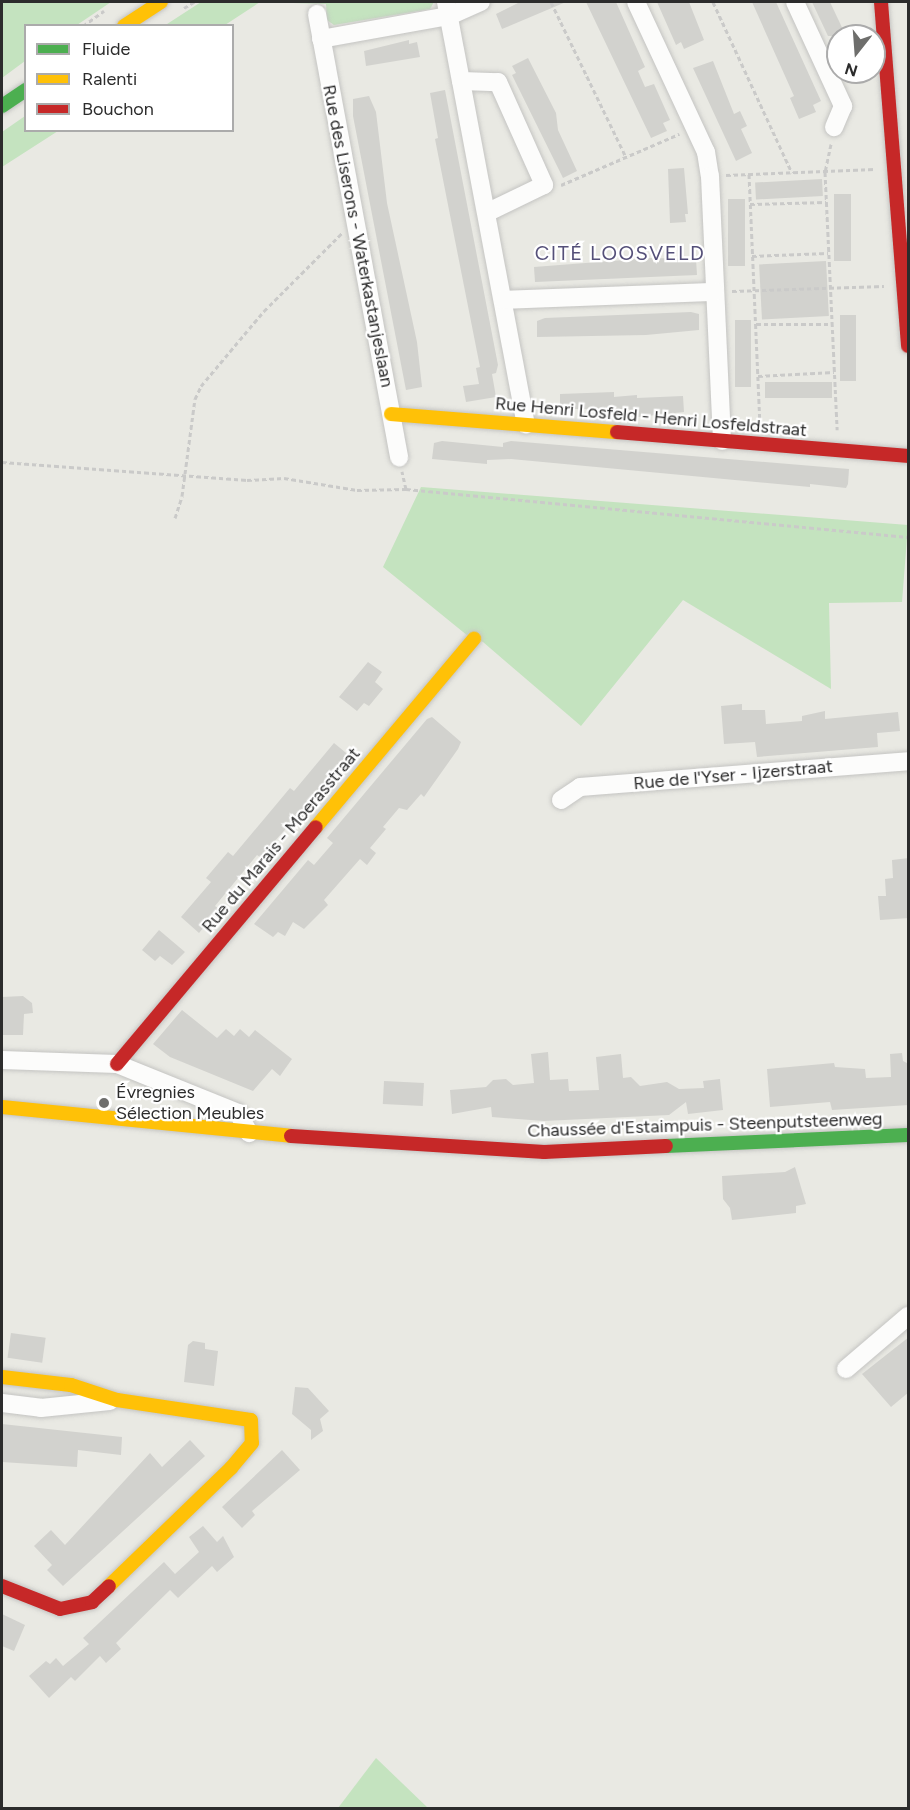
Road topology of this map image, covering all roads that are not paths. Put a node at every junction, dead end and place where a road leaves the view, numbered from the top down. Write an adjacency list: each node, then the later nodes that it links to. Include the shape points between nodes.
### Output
1 (161, 2): 8 (main road)
2 (481, 2): 6 (street)
3 (636, 2): 15 (street, via 706,152)
4 (795, 2): 13 (street, via 843,106)
5 (881, 2): 17 (main road)
6 (448, 9): 9 (street); 10 (street)
7 (317, 14): 9 (street, Rue des Liserons - Waterkastanjeslaan)
8 (127, 24)
9 (321, 39): 18 (street, Rue des Liserons - Waterkastanjeslaan)
10 (461, 81): 14 (street); 14 (street, via 498,82 544,185)
11 (24, 91): 12 (main road)
12 (2, 106)
13 (834, 127)
14 (486, 213): 16 (street)
15 (715, 292): 16 (street); 20 (street)
16 (503, 300): 19 (street)
17 (909, 346)
18 (391, 414): 19 (main road, Rue Henri Losfeld - Henri Losfeldstraat); 22 (street, Rue des Liserons - Waterkastanjeslaan)
19 (526, 425): 20 (main road, Rue Henri Losfeld - Henri Losfeldstraat)
20 (722, 441): 21 (main road, Rue Henri Losfeld - Henri Losfeldstraat)
21 (909, 456)
22 (399, 457)
23 (474, 639): 27 (main road, Rue du Marais - Moerasstraat)
24 (909, 760): 25 (street, Rue de l'Yser - Ijzerstraat, via 580,788)
25 (561, 801)
26 (2, 1060): 27 (street)
27 (117, 1064): 29 (street, via 238,1113)
28 (2, 1107): 29 (main road, Chaussée d'Estaimpuis - Steenputsteenweg)
29 (249, 1133): 30 (main road, Chaussée d'Estaimpuis - Steenputsteenweg, via 544,1152)
30 (909, 1135)
31 (909, 1317): 32 (street)
32 (846, 1369)
33 (2, 1377): 34 (main road, via 71,1385)
34 (117, 1400): 35 (street, via 41,1408); 36 (main road, via 251,1420 252,1443 92,1602 60,1609)
35 (2, 1403)
36 (2, 1586)

